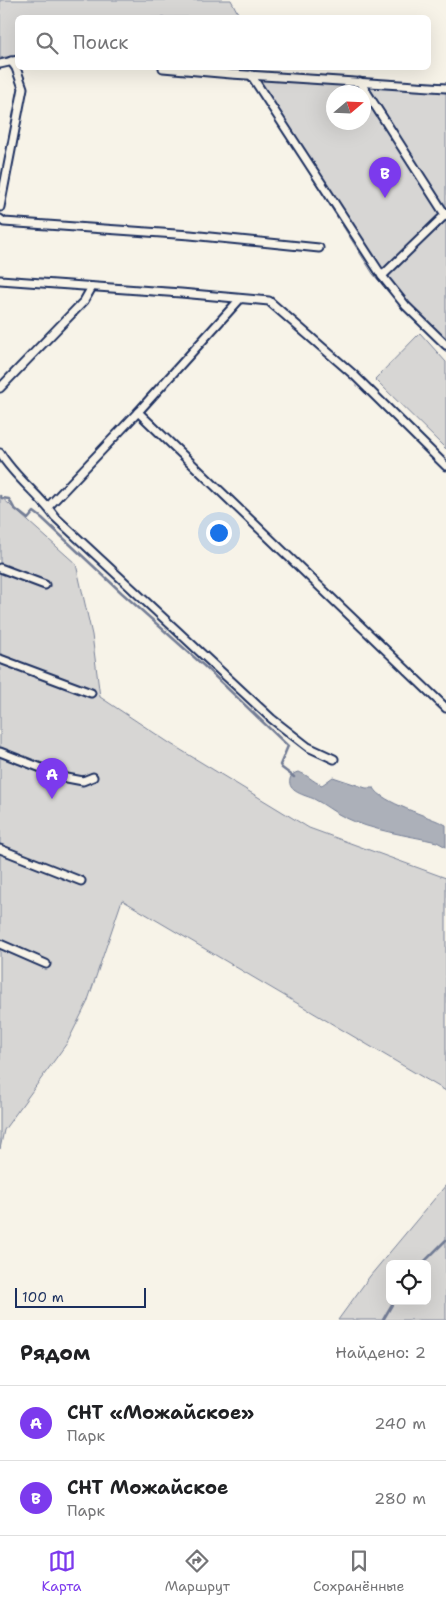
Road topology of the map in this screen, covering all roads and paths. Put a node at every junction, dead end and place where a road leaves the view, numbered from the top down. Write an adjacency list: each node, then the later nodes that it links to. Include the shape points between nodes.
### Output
1 (14, 61): 2 (street)
2 (0, 64)
3 (17, 70): 8 (street, via 23,88)
4 (185, 70): 5 (street)
5 (251, 75): 6 (street); 12 (street)
6 (360, 82): 7 (street); 9 (street)
7 (446, 88)
8 (0, 207)
9 (446, 215): 12 (street)
10 (0, 219): 11 (street, via 4,222)
11 (319, 248)
12 (382, 276): 16 (street, via 406,306)
13 (0, 280): 14 (street)
14 (92, 287): 15 (street); 17 (street, via 84,301)
15 (240, 299): 18 (street); 20 (street, via 269,301 354,375)
16 (446, 345)
17 (0, 388)
18 (138, 412): 21 (street); 26 (street)
19 (0, 453): 21 (street, via 8,467)
20 (446, 466)
21 (48, 507): 28 (street, via 272,719 308,747)
22 (0, 568): 23 (street)
23 (45, 585)
24 (0, 659): 25 (street)
25 (91, 693)
26 (446, 708)
27 (0, 752): 29 (street, via 67,778 82,782)
28 (334, 759)
29 (93, 778)
30 (0, 849): 31 (street)
31 (81, 881)
32 (0, 944): 33 (street)
33 (46, 964)

